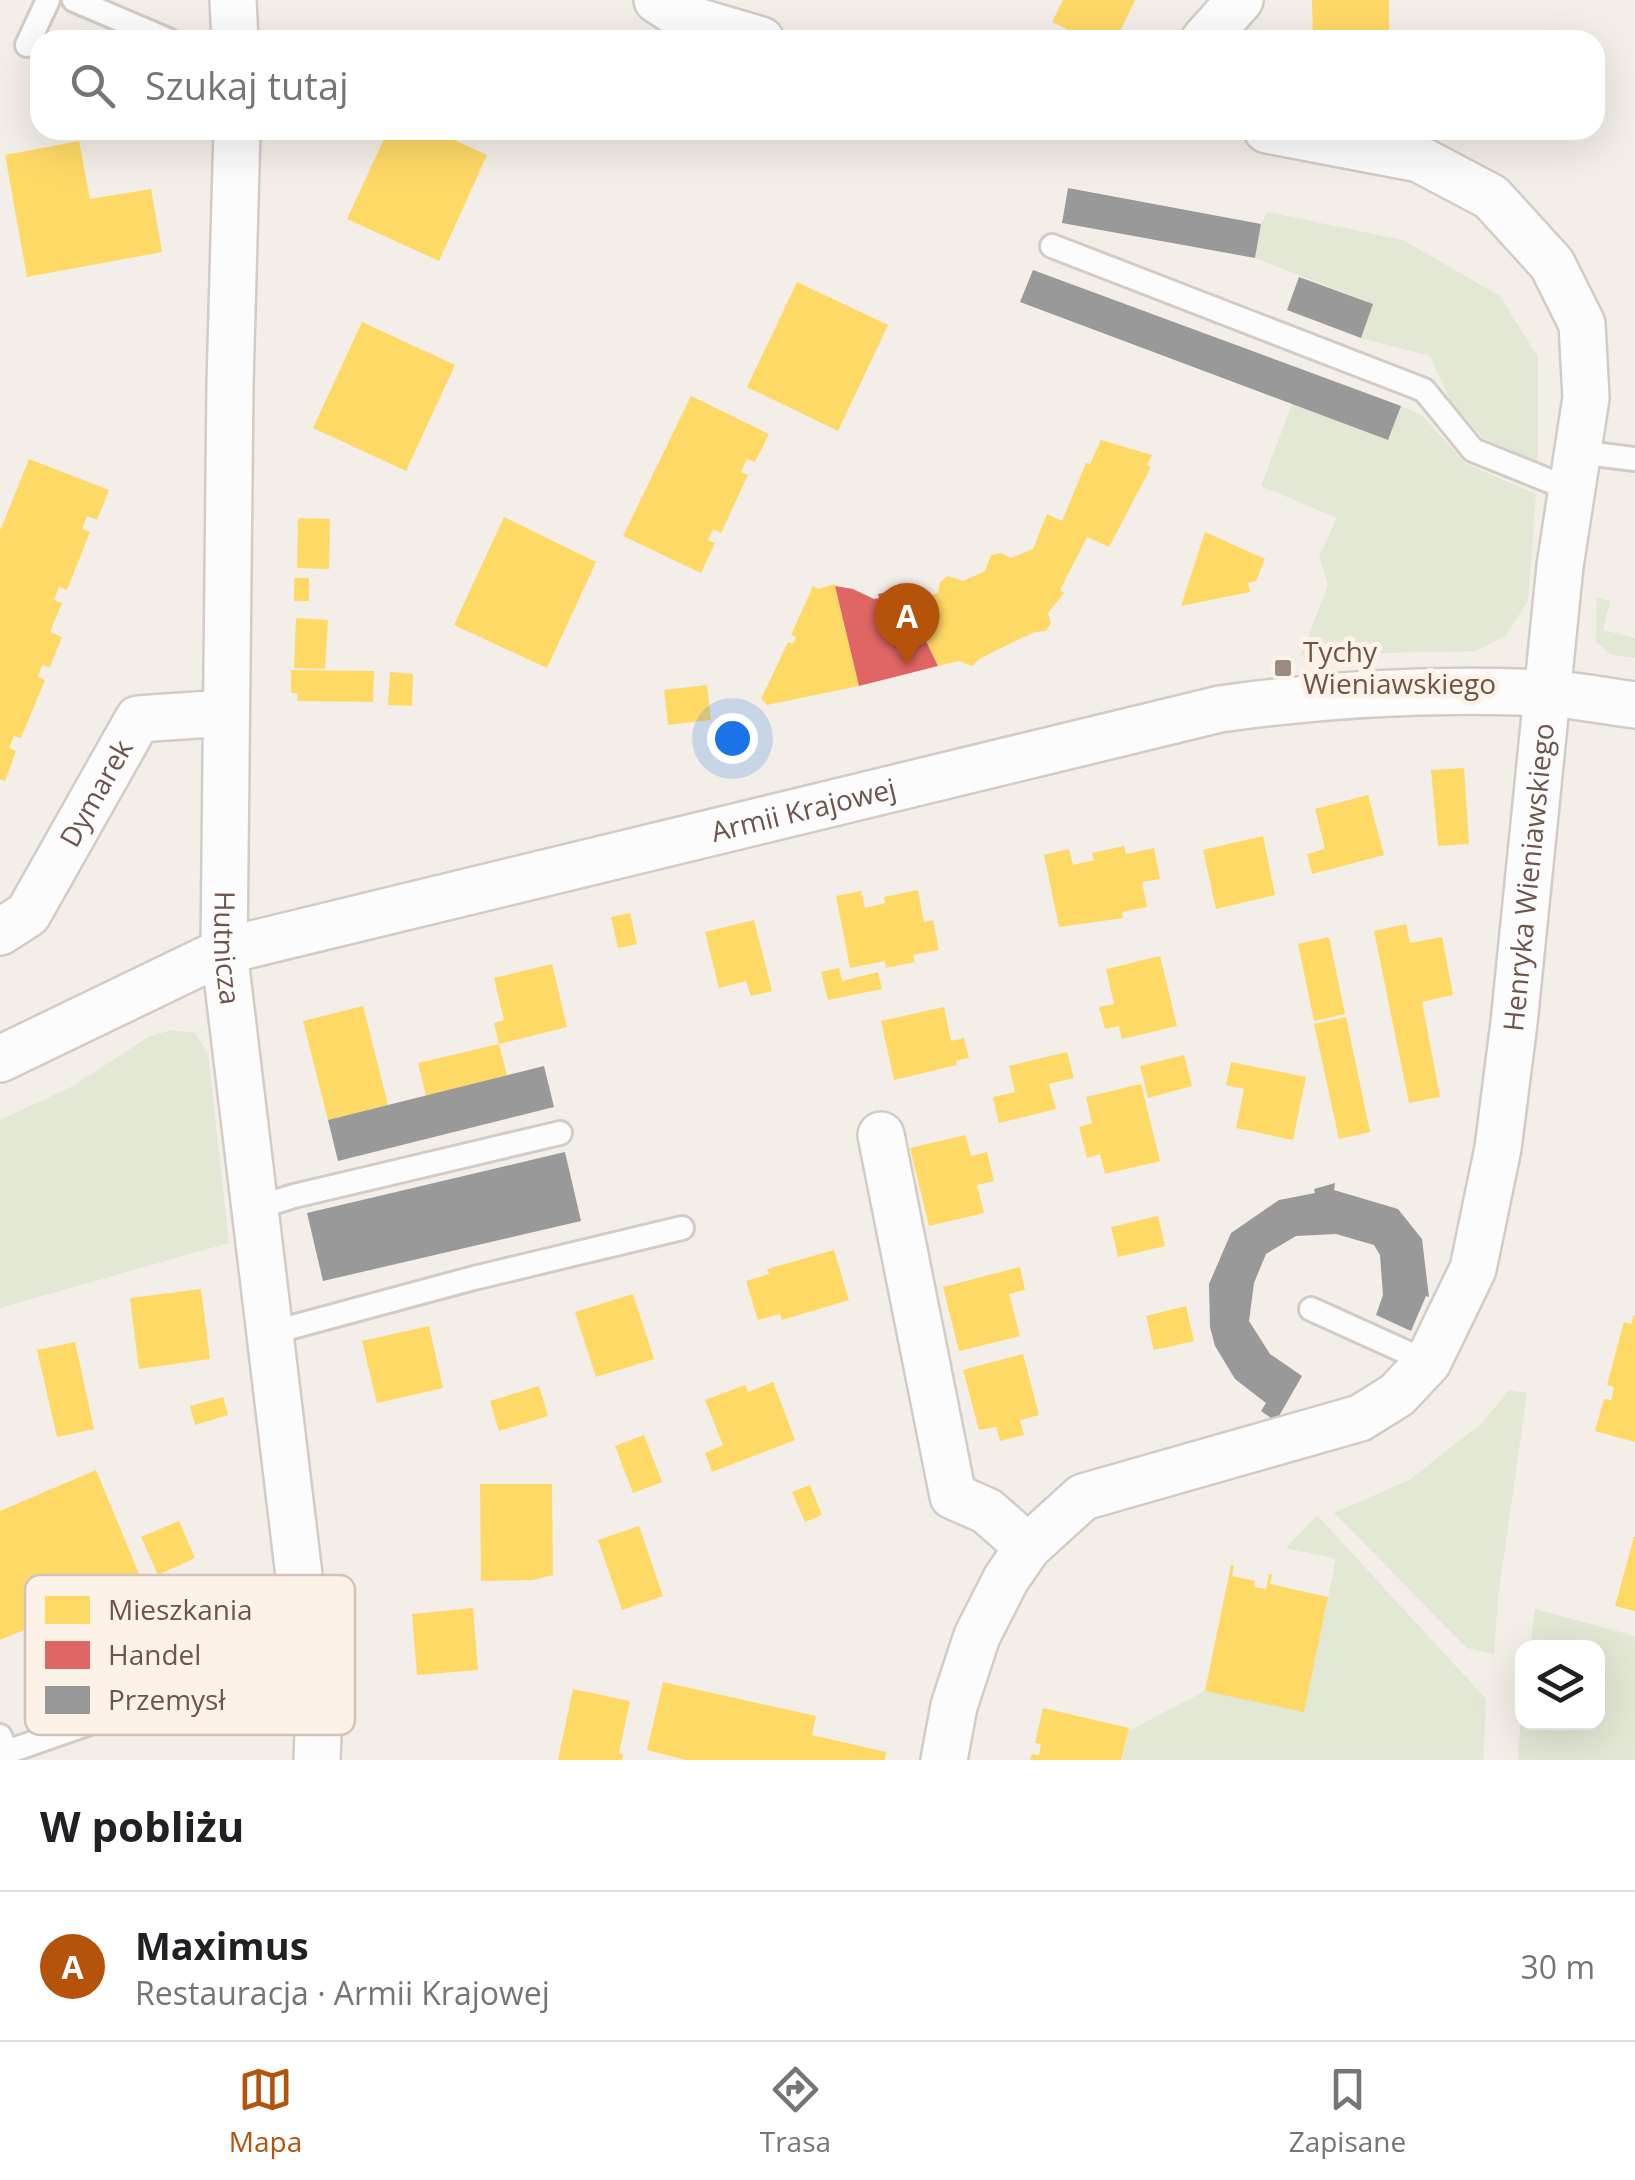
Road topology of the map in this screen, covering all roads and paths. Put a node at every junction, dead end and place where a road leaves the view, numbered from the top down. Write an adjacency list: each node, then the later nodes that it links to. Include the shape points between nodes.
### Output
1 (48, 0): 6 (lane)
2 (74, 0): 7 (lane)
3 (233, 0): 8 (street)
4 (657, 0): 9 (street, via 683,17)
5 (1240, 0): 10 (street)
6 (35, 30)
7 (144, 30)
8 (234, 30)
9 (728, 30)
10 (1213, 30)
11 (30, 40): 12 (lane)
12 (28, 45)
13 (238, 140): 20 (street, Hutnicza)
14 (1319, 140): 17 (street, Henryka Wieniawskiego, via 1419,159 1490,197 1552,264 1582,324 1586,398)
15 (1052, 246): 17 (lane, via 1424,390 1473,450)
16 (1635, 459): 17 (lane)
17 (1575, 471): 18 (street, Henryka Wieniawskiego)
18 (1547, 693): 19 (street, Armii Krajowej); 22 (street, Armii Krajowej, via 1422,690 1220,709); 30 (street, Henryka Wieniawskiego, via 1498,1148 1472,1269)
19 (1635, 705)
20 (226, 712): 21 (street, Dymarek, via 138,719 28,914); 22 (street, Hutnicza)
21 (0, 932)
22 (224, 951): 23 (street, Armii Krajowej); 26 (street, Hutnicza)
23 (0, 1059)
24 (560, 1132): 26 (lane)
25 (881, 1135): 31 (street, via 953,1496 988,1512)
26 (255, 1208): 29 (street, Hutnicza)
27 (682, 1228): 29 (lane)
28 (1311, 1308): 30 (lane)
29 (270, 1333): 32 (street, Hutnicza)
30 (1428, 1362): 31 (street, Henryka Wieniawskiego, via 1397,1395 1360,1418 1083,1497)
31 (1028, 1547): 37 (street, Henryka Wieniawskiego, via 978,1636)
32 (299, 1575)
33 (55, 1735): 35 (lane, via 6,1752)
34 (318, 1735): 36 (street, Hutnicza)
35 (0, 1736)
36 (317, 1760)
37 (944, 1760)

